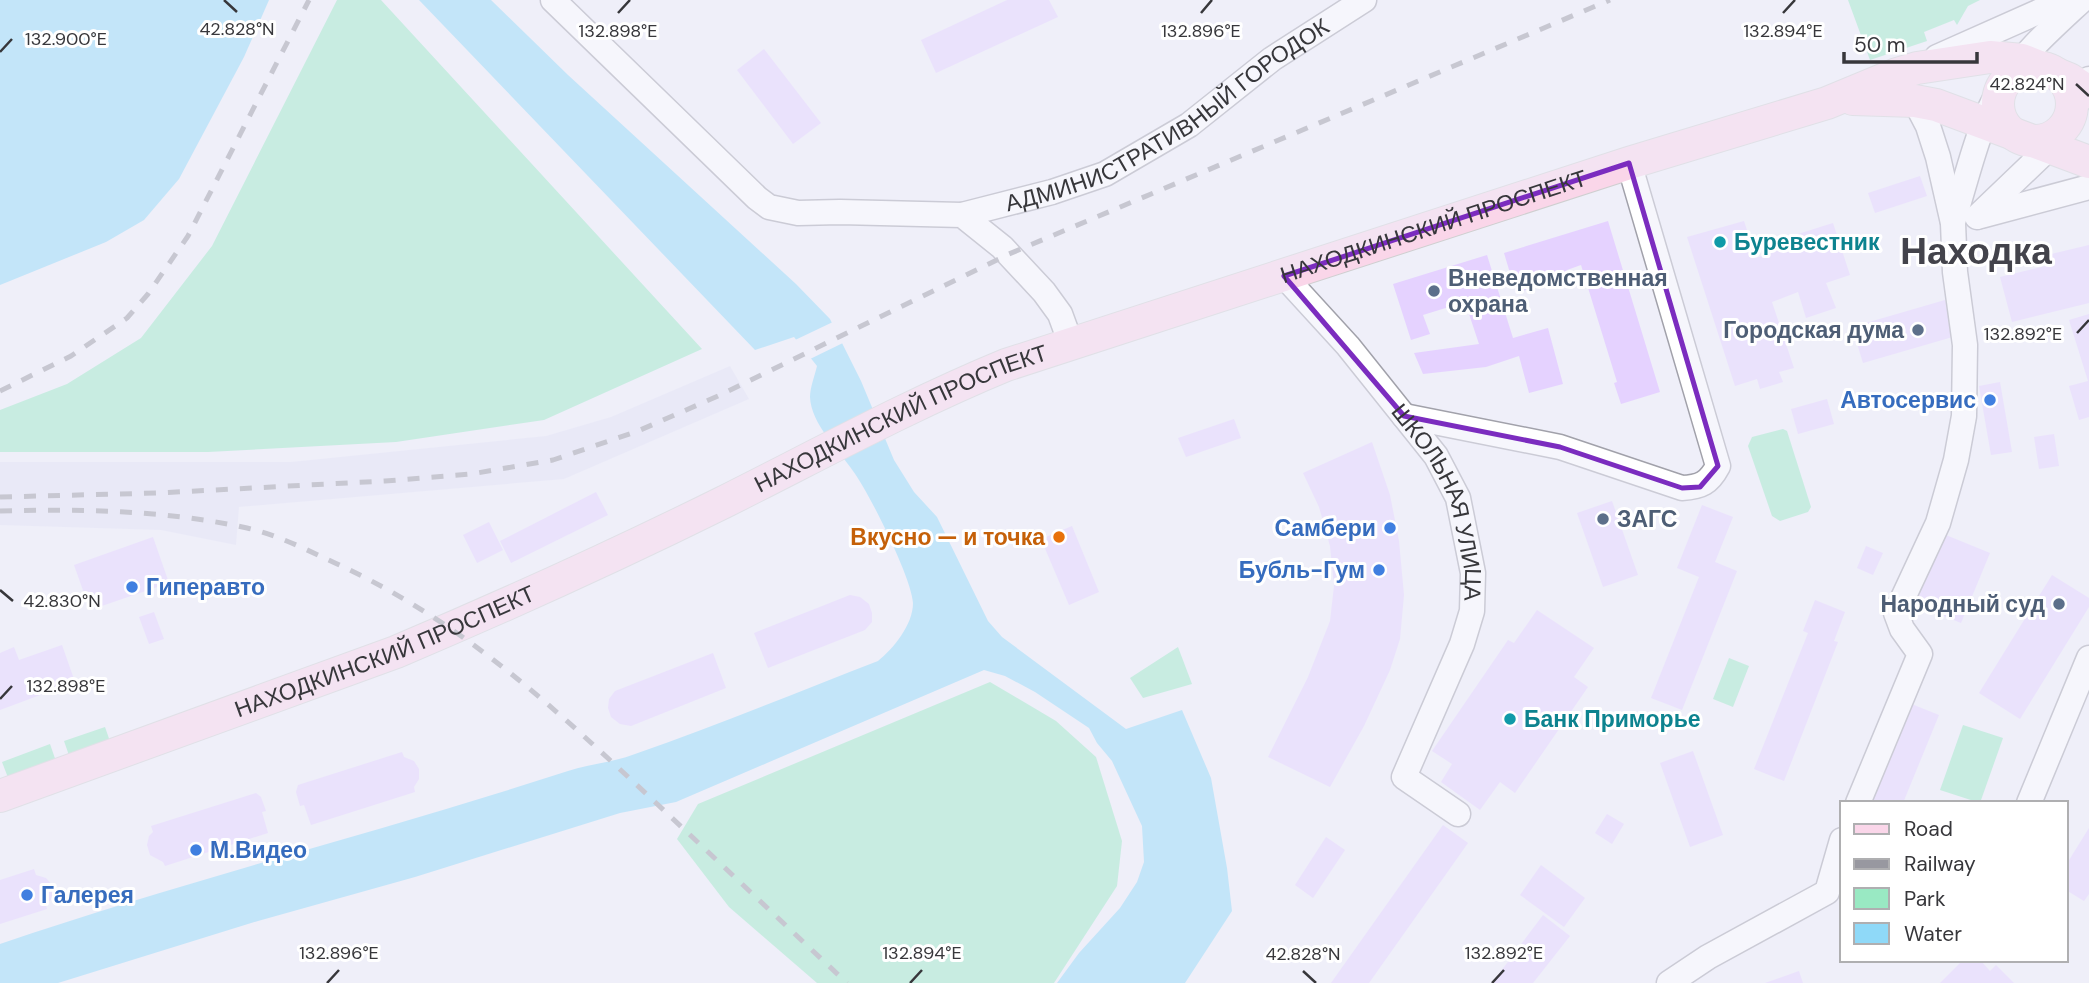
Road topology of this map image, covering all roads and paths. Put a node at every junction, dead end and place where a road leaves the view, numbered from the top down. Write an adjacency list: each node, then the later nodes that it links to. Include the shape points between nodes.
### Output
1 (554, 0): 19 (street, АДМИНИСТРАТИВНЫЙ ГОРОДОК, via 769,207 798,213)
2 (1364, 0): 19 (street, АДМИНИСТРАТИВНЫЙ ГОРОДОК, via 1272,59 1189,125 1105,174)
3 (2064, 0): 7 (street)
4 (2082, 0): 5 (street)
5 (2022, 60): 6 (main road, НАХОДКИНСКИЙ ПРОСПЕКТ); 7 (main road, НАХОДКИНСКИЙ ПРОСПЕКТ, via 1972,59); 8 (street)
6 (2053, 72): 8 (main road, via 2042,67 2019,70); 9 (main road, НАХОДКИНСКИЙ ПРОСПЕКТ); 12 (main road, via 2062,79 2072,100)
7 (1897, 74): 11 (main road, НАХОДКИНСКИЙ ПРОСПЕКТ)
8 (2003, 85): 13 (street); 14 (main road, via 1998,108)
9 (2087, 86): 12 (street)
10 (1915, 101): 11 (main road, НАХОДКИНСКИЙ ПРОСПЕКТ); 13 (main road, НАХОДКИНСКИЙ ПРОСПЕКТ); 21 (street, via 1938,157)
11 (1827, 103): 17 (main road, НАХОДКИНСКИЙ ПРОСПЕКТ)
12 (2067, 122): 14 (main road, via 2060,131 2039,141); 15 (street)
13 (1985, 123): 14 (main road, НАХОДКИНСКИЙ ПРОСПЕКТ); 21 (street)
14 (2016, 136): 15 (main road, НАХОДКИНСКИЙ ПРОСПЕКТ)
15 (2048, 149): 16 (main road, НАХОДКИНСКИЙ ПРОСПЕКТ); 20 (street)
16 (2089, 162)
17 (1629, 163): 22 (main road, НАХОДКИНСКИЙ ПРОСПЕКТ); 24 (street, via 1718,466 1711,479 1700,487 1682,488 1560,447)
18 (2089, 187): 20 (street)
19 (962, 215): 23 (street, via 1002,247 1043,290 1060,314)
20 (1977, 217): 21 (street)
21 (1953, 223): 27 (street, via 1965,345 1964,416 1938,523 1896,613 1920,654)
22 (1284, 276): 23 (main road, НАХОДКИНСКИЙ ПРОСПЕКТ); 24 (street, ШКОЛЬНАЯ УЛИЦА)
23 (1071, 344): 26 (main road, НАХОДКИНСКИЙ ПРОСПЕКТ, via 1006,365 907,409 722,503 396,652)
24 (1404, 416): 29 (street, ШКОЛЬНАЯ УЛИЦА, via 1436,456 1458,498 1473,573 1472,611 1462,644 1404,777)
25 (2089, 658): 28 (street)
26 (0, 796)
27 (1859, 801)
28 (2029, 801)
29 (1458, 814)
30 (1840, 850): 31 (street, via 1827,892)
31 (1669, 983)

